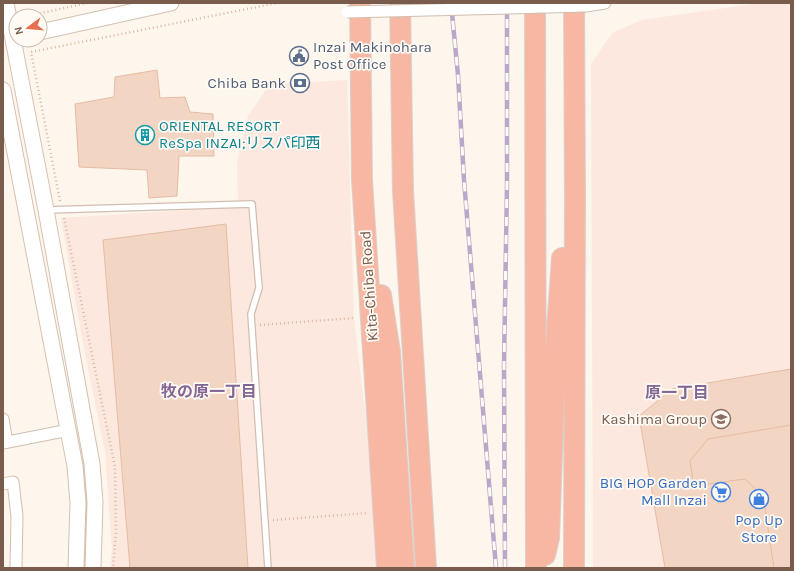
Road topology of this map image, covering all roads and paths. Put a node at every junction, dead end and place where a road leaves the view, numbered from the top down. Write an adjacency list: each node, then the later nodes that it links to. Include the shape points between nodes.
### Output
1 (6, 3): 10 (street)
2 (87, 3): 9 (path)
3 (171, 3): 11 (street)
4 (400, 3): 31 (highway, via 403,192)
5 (535, 3): 32 (highway)
6 (605, 3): 7 (street)
7 (580, 4): 8 (street, bridge); 15 (highway)
8 (354, 7): 14 (highway, Kita-Chiba Road)
9 (48, 12)
10 (8, 20)
11 (48, 30)
12 (12, 48): 16 (street)
13 (3, 90): 20 (street)
14 (362, 180): 29 (highway, Kita-Chiba Road); 30 (highway, via 390,352)
15 (575, 195): 33 (highway, via 564,232 556,343 549,538); 34 (highway)
16 (46, 210): 18 (lane, via 252,204 259,288 251,314); 27 (street, via 92,464 95,502)
17 (354, 318): 18 (path)
18 (251, 326): 24 (lane)
19 (3, 419): 21 (street)
20 (69, 430): 21 (street); 26 (street, via 78,503)
21 (5, 442)
22 (3, 484): 25 (street, via 13,482 17,516)
23 (369, 513): 24 (path)
24 (265, 520): 28 (lane)
25 (16, 568)
26 (76, 568)
27 (93, 568)
28 (268, 568)
29 (387, 568)
30 (404, 568)
31 (426, 568)
32 (536, 568)
33 (542, 568)
34 (574, 568)

